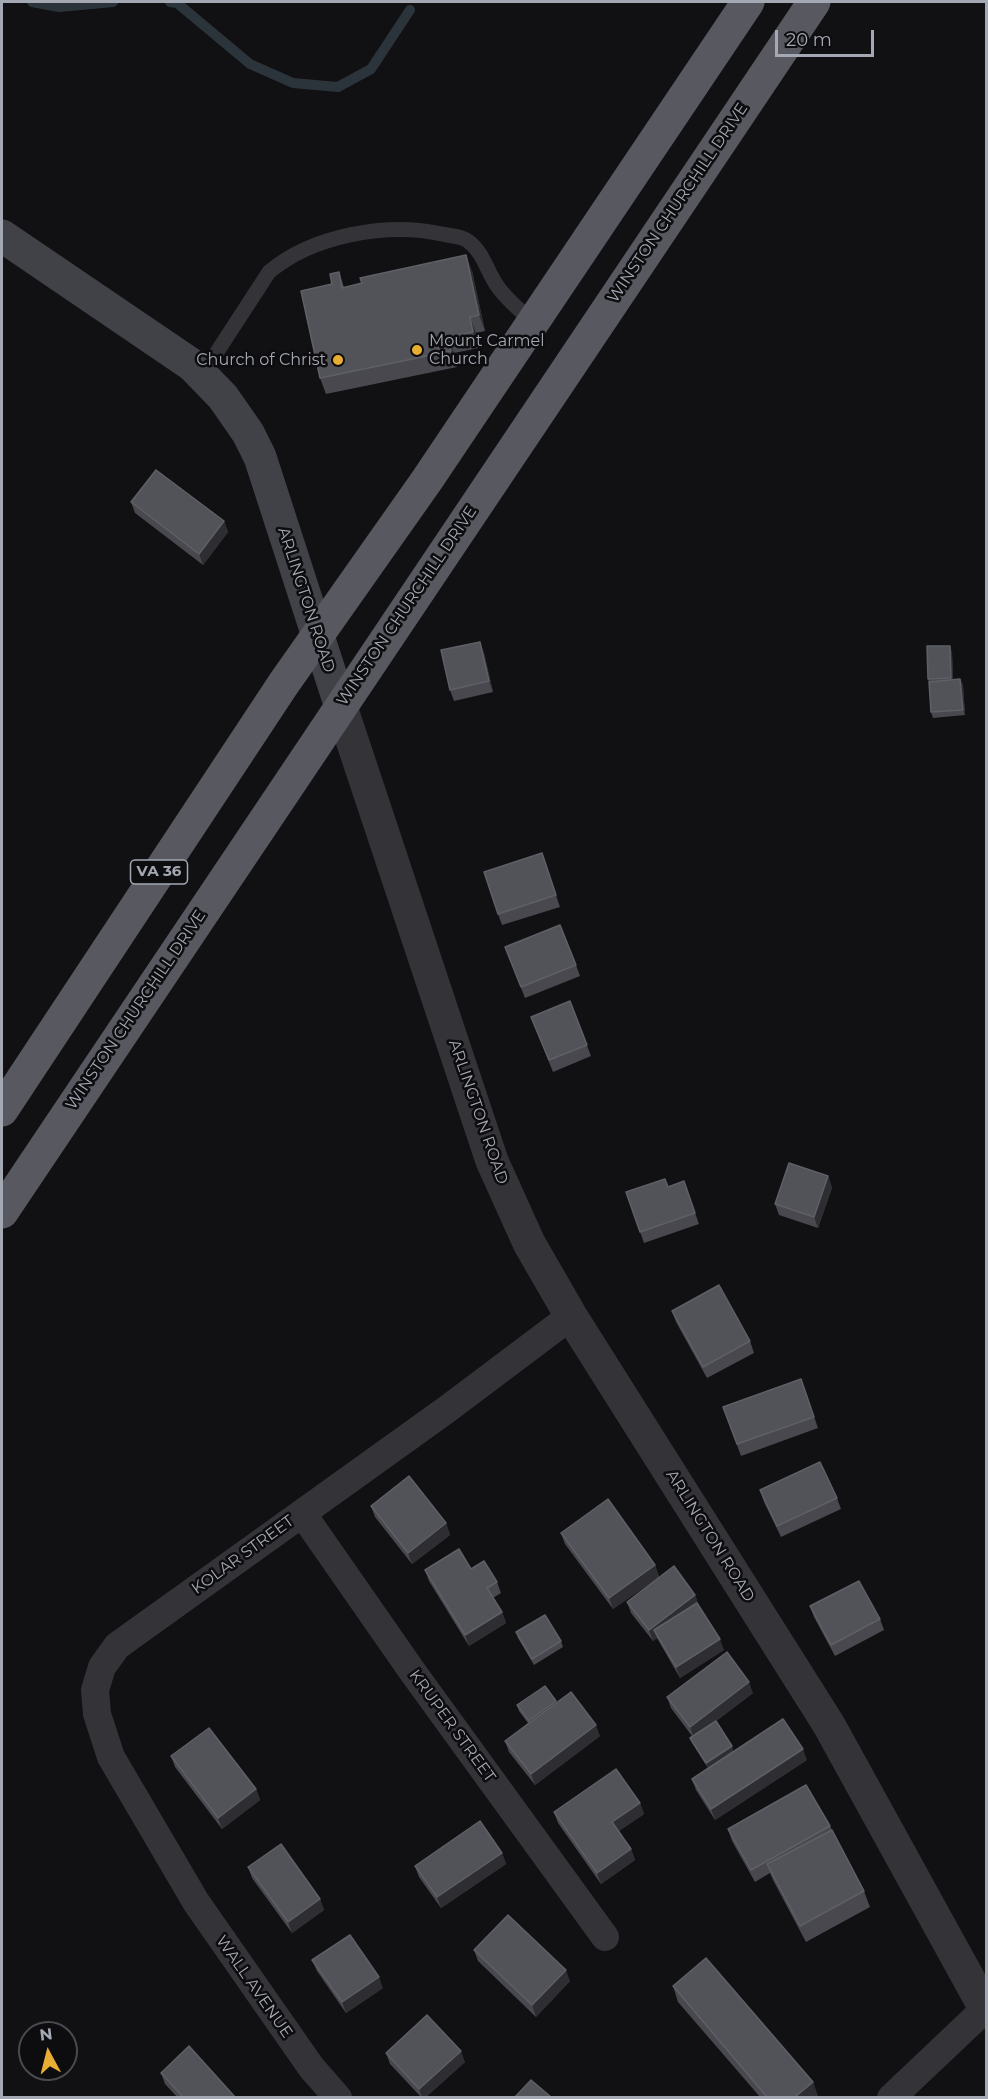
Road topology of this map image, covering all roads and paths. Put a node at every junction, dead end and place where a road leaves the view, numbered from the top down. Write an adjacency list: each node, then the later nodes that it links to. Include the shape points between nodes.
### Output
1 (748, 2): 4 (highway)
2 (814, 2): 7 (highway, WINSTON CHURCHILL DRIVE)
3 (2, 236): 5 (main road, ARLINGTON ROAD)
4 (533, 322): 5 (lane, via 496,285 481,255 467,239 425,230 377,231 330,240 282,261 269,272); 6 (highway)
5 (202, 375): 6 (main road, ARLINGTON ROAD, via 223,396 260,458)
6 (318, 635): 7 (main road, ARLINGTON ROAD); 8 (highway, VA 36)
7 (340, 704): 9 (highway, WINSTON CHURCHILL DRIVE); 10 (street, ARLINGTON ROAD, via 492,1161 529,1243)
8 (2, 1110)
9 (2, 1212)
10 (571, 1316): 11 (street, KOLAR STREET); 14 (street, ARLINGTON ROAD, via 829,1725)
11 (302, 1513): 12 (street, KOLAR STREET, via 117,1647 102,1666 95,1690 97,1714 111,1757); 13 (street, KRUPER STREET)
12 (177, 1871): 15 (street, WALL AVENUE, via 310,2067)
13 (605, 1936)
14 (986, 2009): 16 (street)
15 (338, 2097)
16 (891, 2097)

